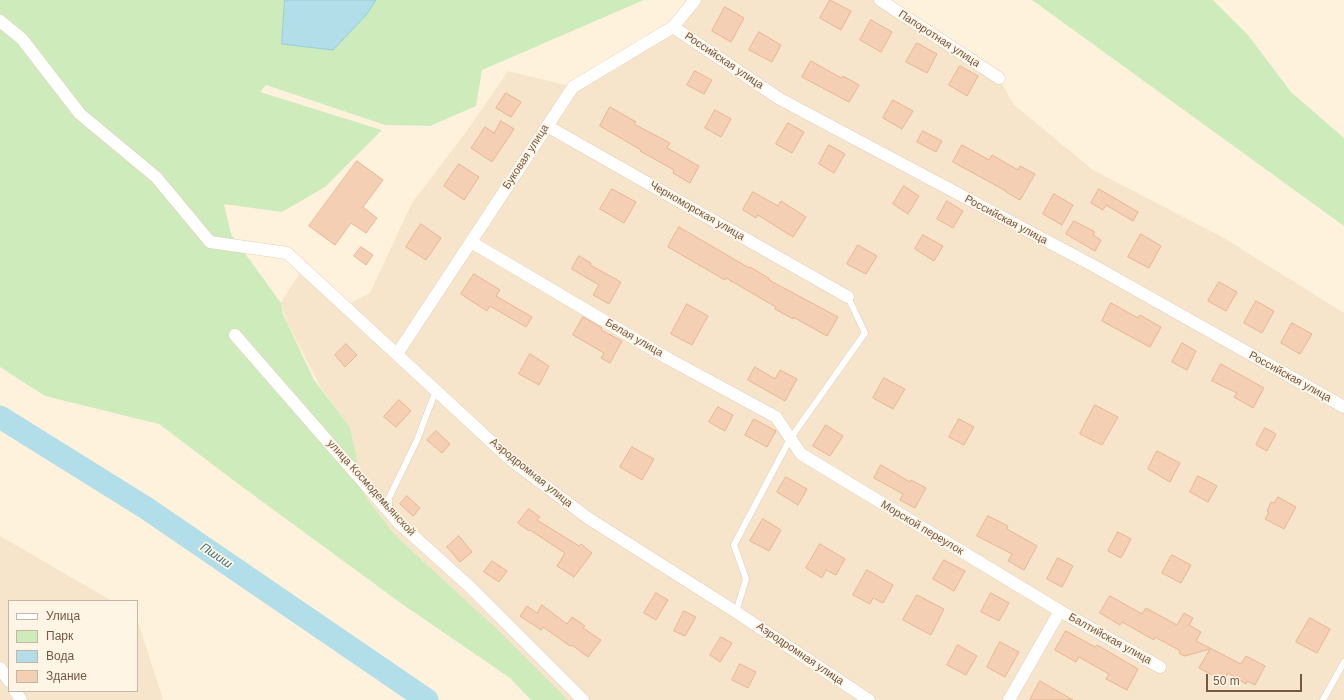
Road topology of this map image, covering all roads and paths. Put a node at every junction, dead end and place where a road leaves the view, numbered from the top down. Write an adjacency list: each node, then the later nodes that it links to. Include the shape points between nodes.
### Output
1 (695, 0): 4 (street, Буковая улица)
2 (880, 0): 5 (street, Папоротная улица)
3 (0, 21): 10 (street, Аэродромная улица, via 22,39 80,114 156,177 210,242 288,253)
4 (673, 26): 6 (street, Буковая улица, via 573,86); 12 (street, Российская улица, via 780,100 1094,266)
5 (998, 78)
6 (547, 126): 7 (street, Буковая улица); 8 (street, Черноморская улица)
7 (471, 242): 10 (street, Буковая улица); 13 (street, Белая улица, via 669,358 776,416)
8 (848, 298): 13 (lane, via 865,333)
9 (235, 335): 14 (street, улица Космодемьянской)
10 (397, 354): 11 (street, Аэродромная улица)
11 (436, 390): 14 (lane, via 417,440 389,498); 16 (street, Аэродромная улица, via 511,460 588,518)
12 (1344, 407)
13 (790, 439): 15 (street, Морской переулок, via 801,454); 16 (lane, via 734,545 746,579)
14 (390, 511): 21 (street, улица Космодемьянской)
15 (1060, 611): 18 (street, Балтийская улица); 23 (street)
16 (736, 612): 22 (street, Аэродромная улица)
17 (1344, 662): 24 (lane)
18 (1160, 667)
19 (0, 668): 20 (street)
20 (8, 680)
21 (584, 700)
22 (869, 700)
23 (1009, 700)
24 (1324, 700)

